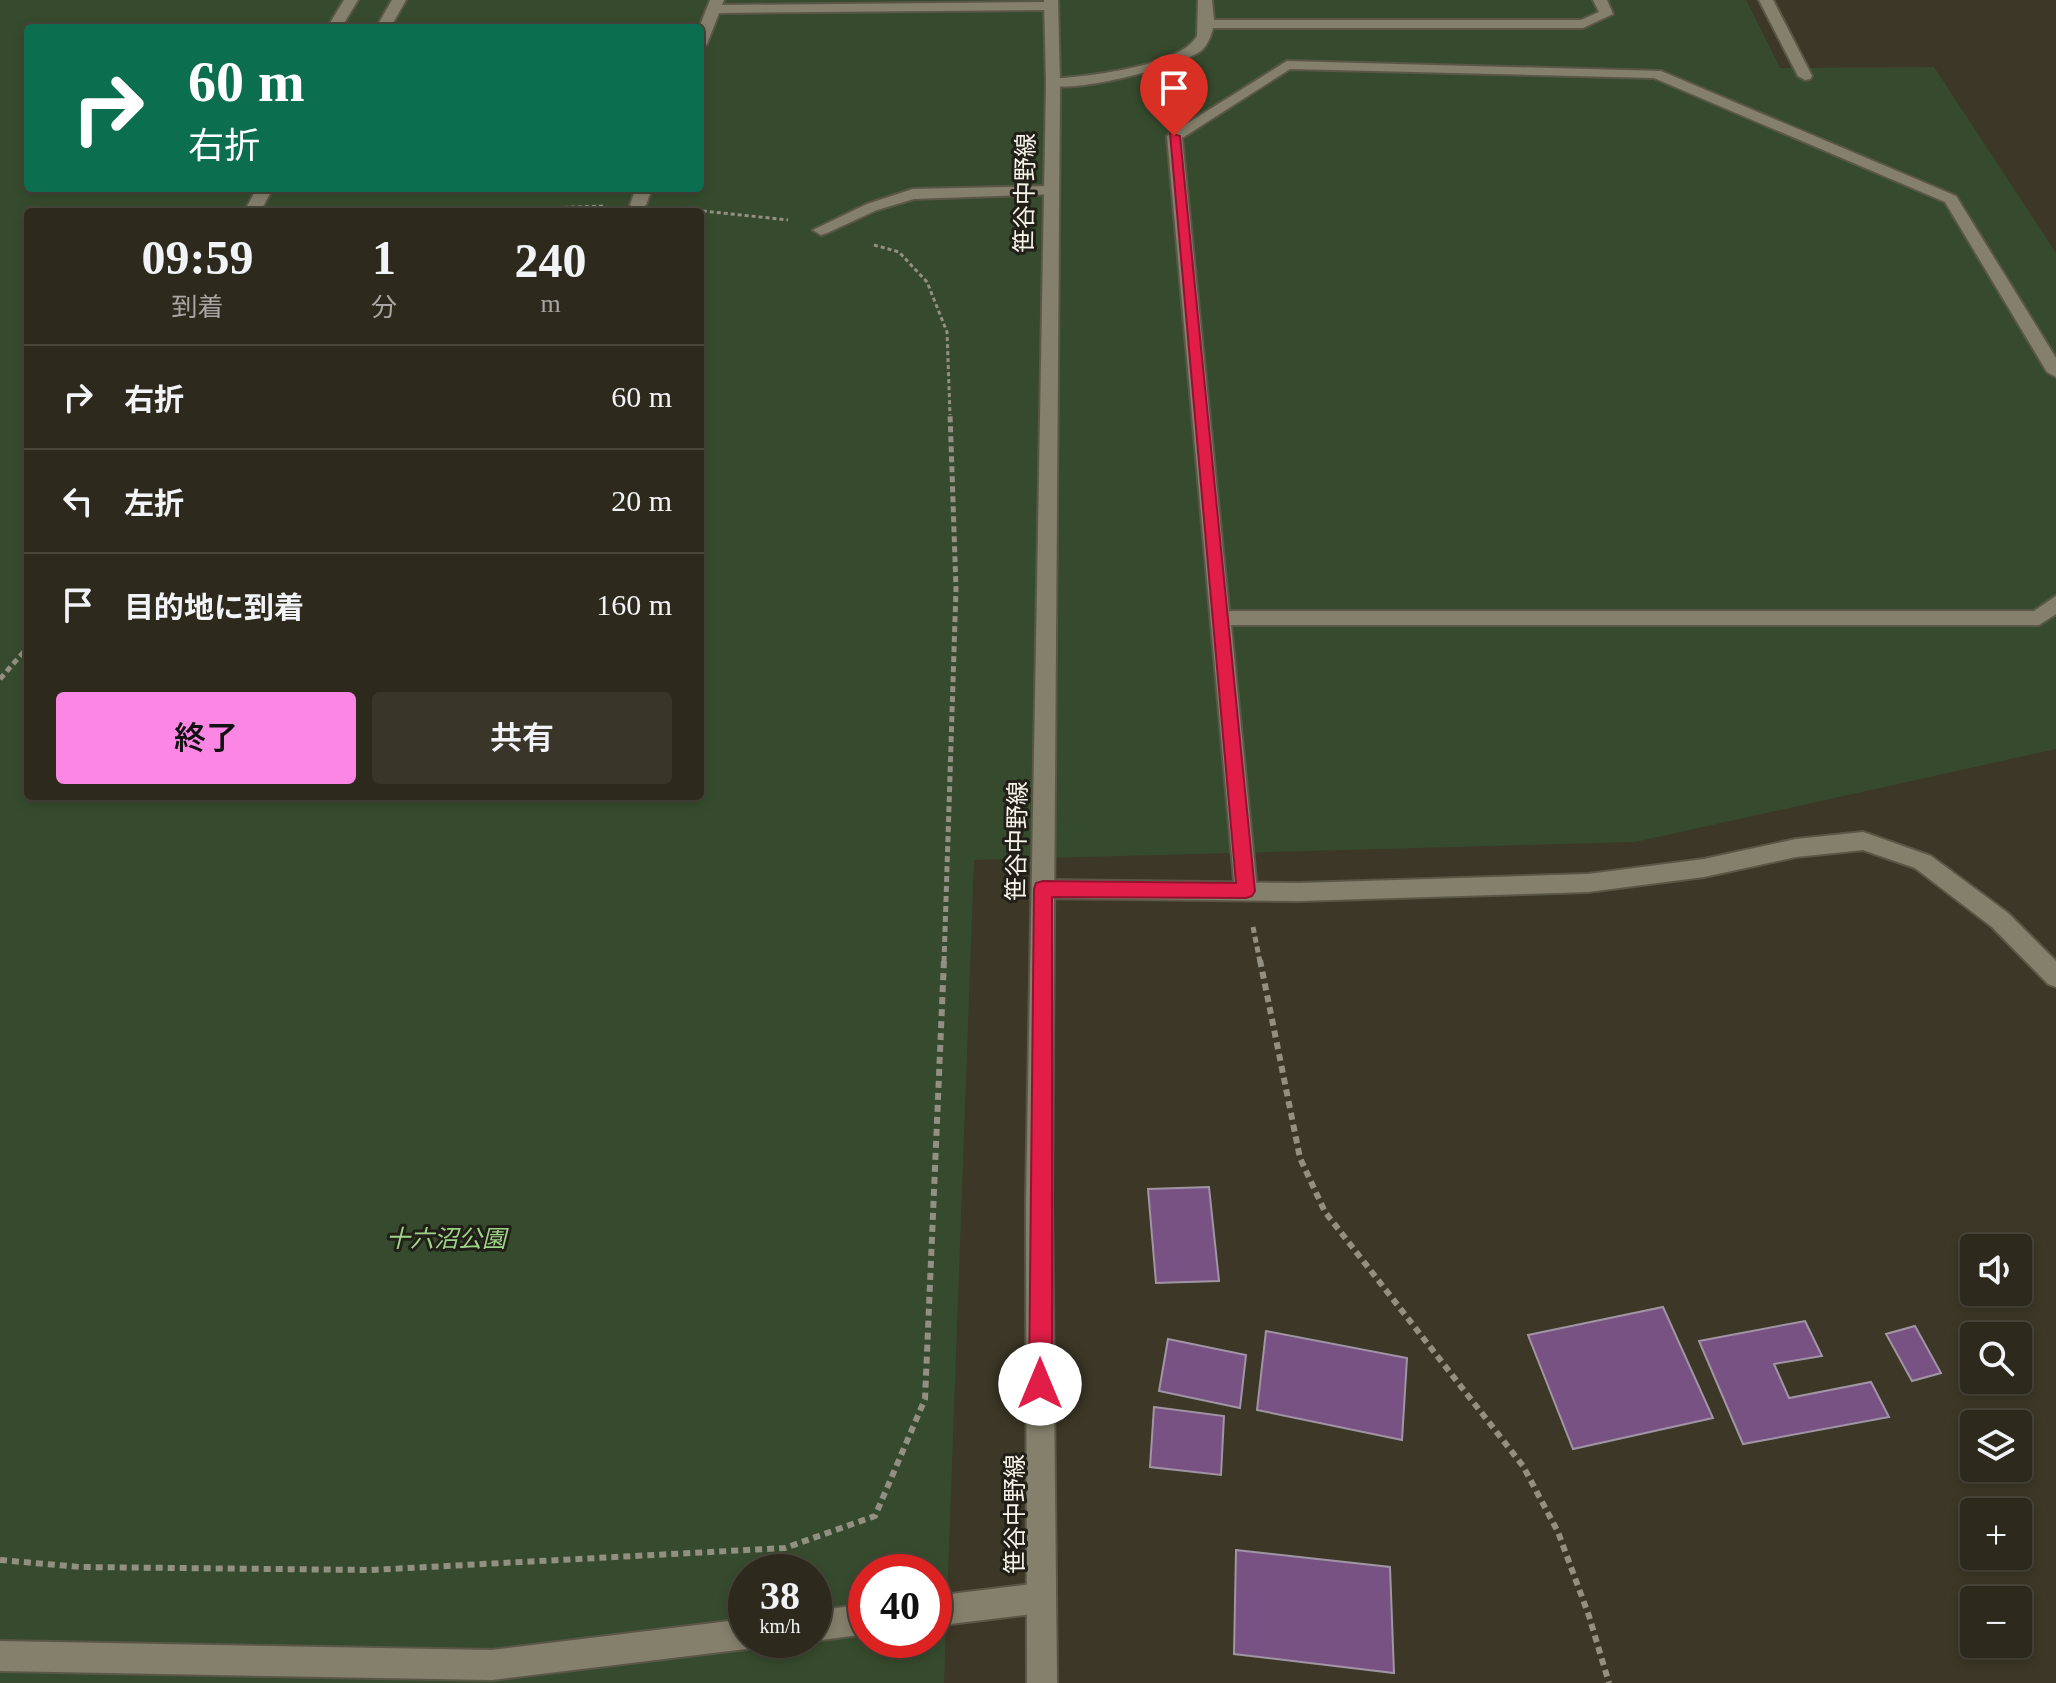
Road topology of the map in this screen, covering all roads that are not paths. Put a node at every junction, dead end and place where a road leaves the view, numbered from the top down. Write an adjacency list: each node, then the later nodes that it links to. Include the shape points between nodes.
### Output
1 (351, 0): 8 (street)
2 (399, 0): 9 (street)
3 (1205, 0): 10 (street)
4 (1600, 0): 10 (street, via 1606,14 1583,24)
5 (1766, 0): 12 (street)
6 (1051, 3): 7 (street); 13 (street, 笹谷中野線)
7 (715, 4): 11 (street)
8 (336, 24)
9 (385, 24)
10 (1208, 24): 13 (street, via 1197,47 1167,61 1080,82)
11 (704, 33)
12 (1805, 76)
13 (1053, 83): 14 (street, 笹谷中野線)
14 (1050, 191): 17 (street, via 913,194); 21 (street, 笹谷中野線)
15 (643, 192): 16 (street)
16 (638, 205)
17 (821, 230)
18 (2056, 372): 20 (street, via 1951,199 1656,74 1287,65 1174,136)
19 (2056, 603): 20 (street, via 2039,618)
20 (1220, 618): 22 (street)
21 (1043, 889): 22 (street); 24 (street, 笹谷中野線)
22 (1246, 891): 23 (street, via 1588,883 1863,841 1923,862 2000,920)
23 (2056, 977)
24 (1041, 1598): 25 (street); 28 (street, 笹谷中野線)
25 (952, 1609)
26 (728, 1636): 27 (street, via 492,1665)
27 (0, 1656)
28 (1042, 1683)

